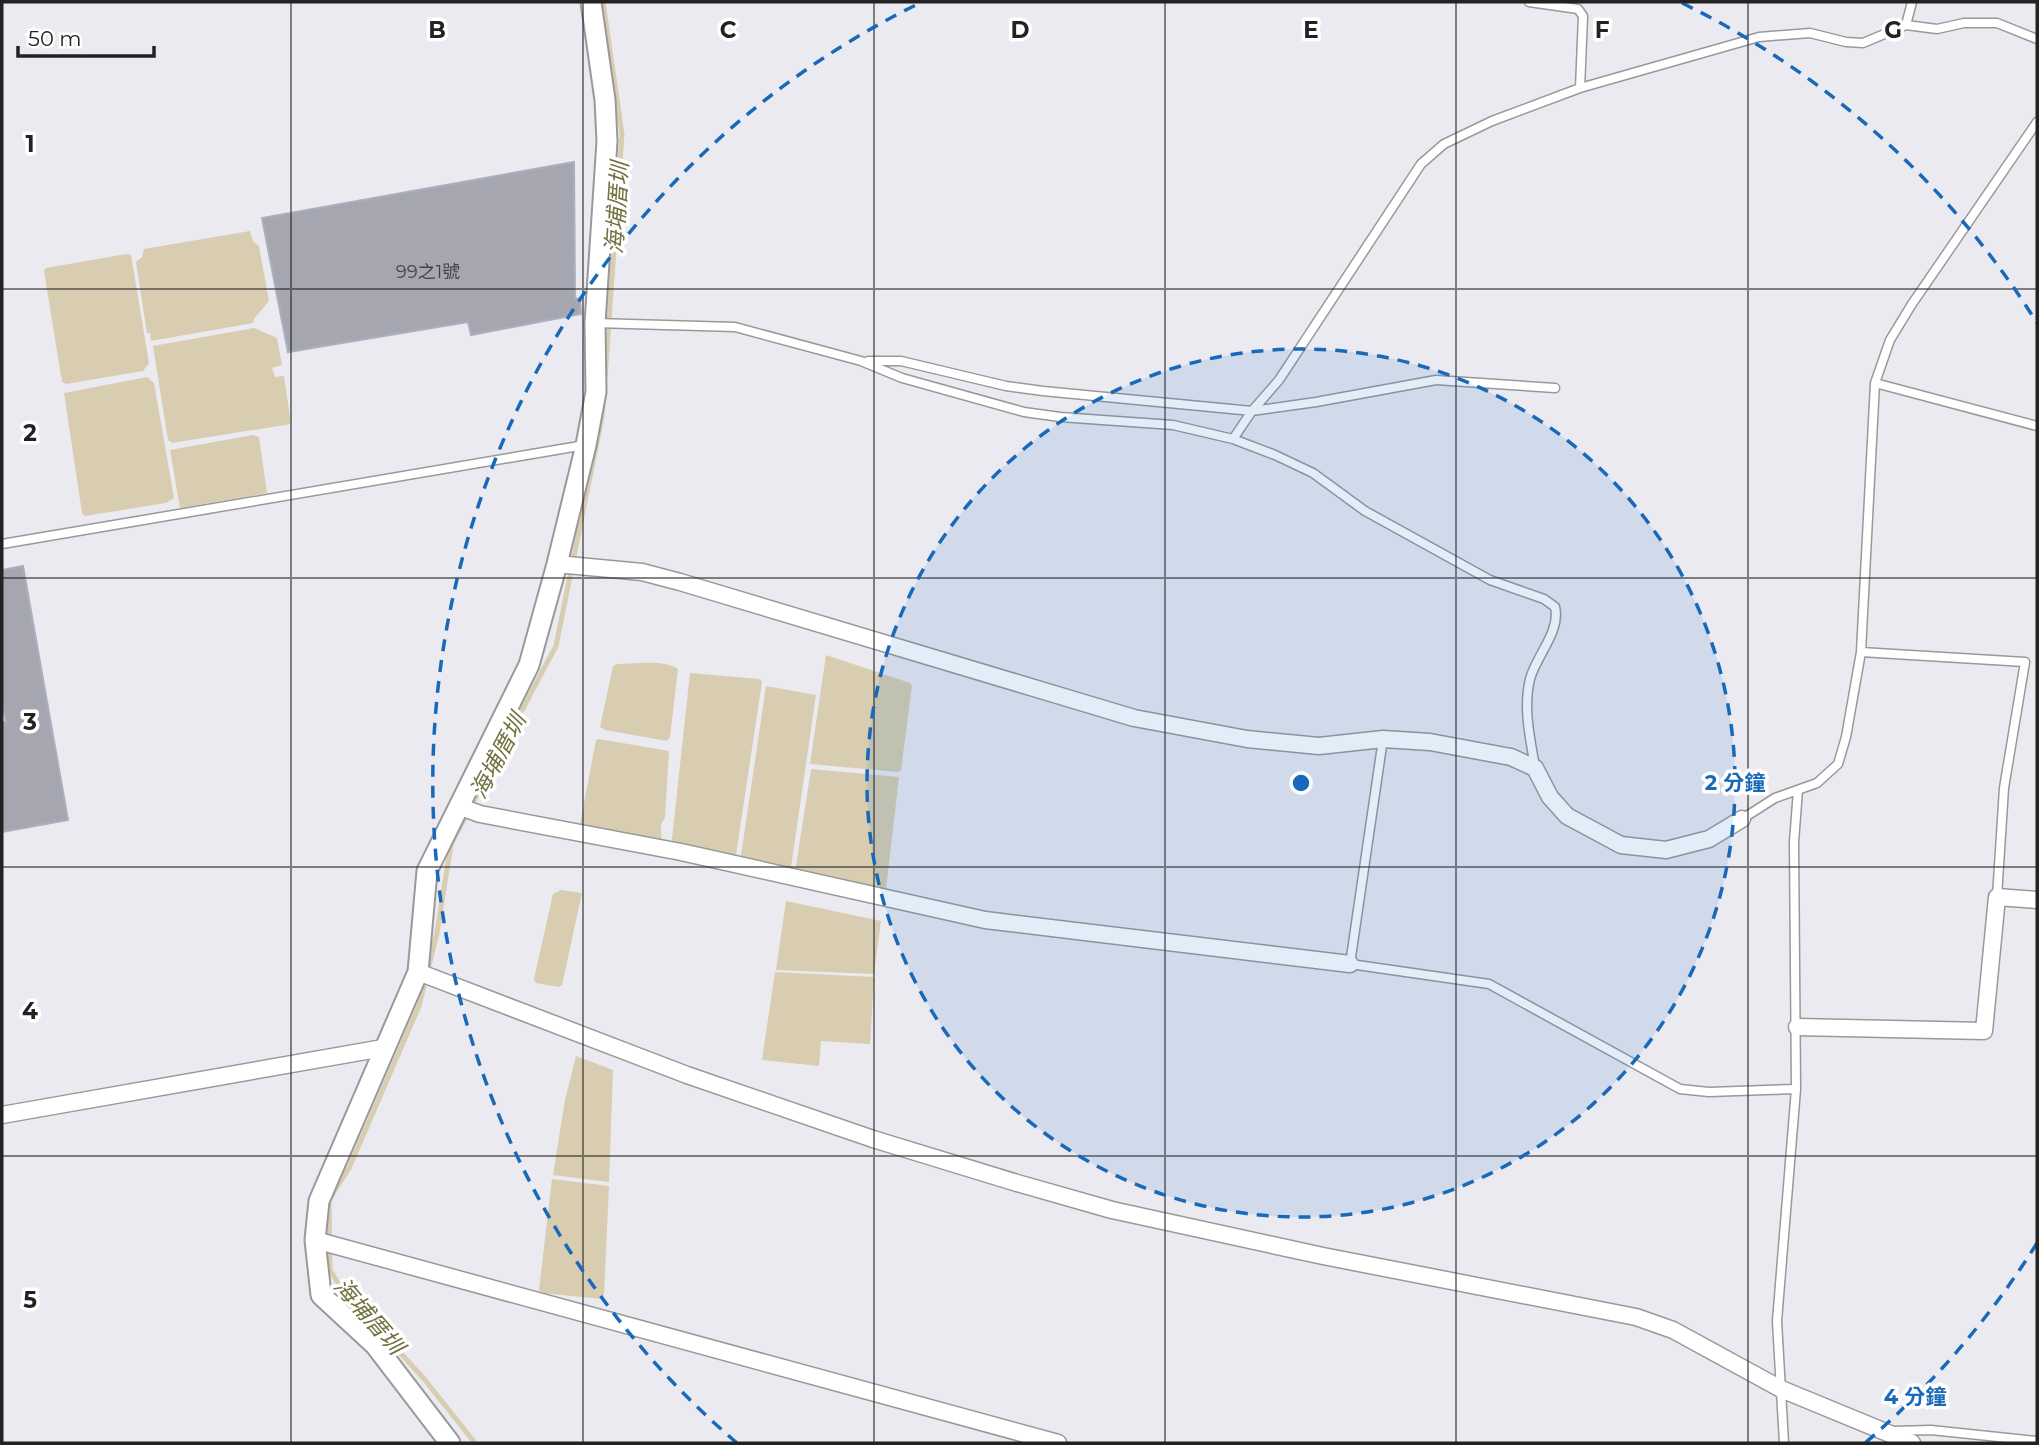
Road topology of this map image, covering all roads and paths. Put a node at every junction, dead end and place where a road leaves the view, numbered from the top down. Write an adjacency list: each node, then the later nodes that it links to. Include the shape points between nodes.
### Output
1 (591, 2): 8 (street, via 607,141)
2 (1529, 2): 6 (lane, via 1578,9 1583,16)
3 (1912, 2): 4 (lane)
4 (1906, 26): 5 (lane, via 1937,29 1997,23); 6 (lane, via 1863,43 1810,33 1759,37)
5 (2037, 38)
6 (1580, 88): 12 (lane, via 1456,138 1421,164 1279,380)
7 (2037, 122): 10 (lane, via 1912,304 1891,340)
8 (596, 323): 9 (lane, via 735,327); 15 (street, via 596,392)
9 (861, 361): 12 (lane, via 901,361 1042,391); 14 (lane, via 902,378 1024,412 1174,425)
10 (1875, 383): 13 (lane); 18 (lane)
11 (1555, 388): 12 (lane, via 1436,380)
12 (1252, 411): 14 (lane)
13 (2037, 426)
14 (1233, 439): 20 (lane, via 1313,472 1365,511 1490,580 1555,607 1554,625 1530,678 1526,716)
15 (586, 445): 16 (lane); 17 (street)
16 (2, 544)
17 (557, 564): 19 (street, via 642,572 680,582 1134,718 1247,739 1319,746); 22 (street, via 529,665)
18 (1861, 652): 21 (lane, via 1838,764 1818,783); 24 (lane, via 2025,662 2004,789)
19 (1383, 739): 20 (street, via 1478,749); 26 (lane)
20 (1535, 768): 23 (street, via 1567,817 1621,845 1666,849 1709,839)
21 (1798, 790): 23 (lane); 28 (lane, via 1794,842)
22 (458, 806): 26 (street, via 985,919); 27 (street, via 427,871)
23 (1742, 819)
24 (1997, 897): 25 (street); 28 (street, via 1984,1031)
25 (2037, 900)
26 (1350, 964): 30 (lane, via 1489,984 1681,1089)
27 (418, 972): 29 (street); 33 (street, via 687,1075 861,1135 1112,1210 1636,1317 1673,1330)
28 (1797, 1027): 30 (lane)
29 (383, 1048): 31 (street); 32 (street, via 319,1201)
30 (1796, 1089): 33 (lane, via 1777,1321)
31 (2, 1115)
32 (315, 1240): 36 (street, via 321,1295 375,1345); 37 (street)
33 (1781, 1389): 34 (street); 38 (lane)
34 (1888, 1431): 35 (lane, via 1931,1430); 39 (street)
35 (2037, 1441)
36 (450, 1443)
37 (1058, 1443)
38 (1784, 1443)
39 (1912, 1443)

